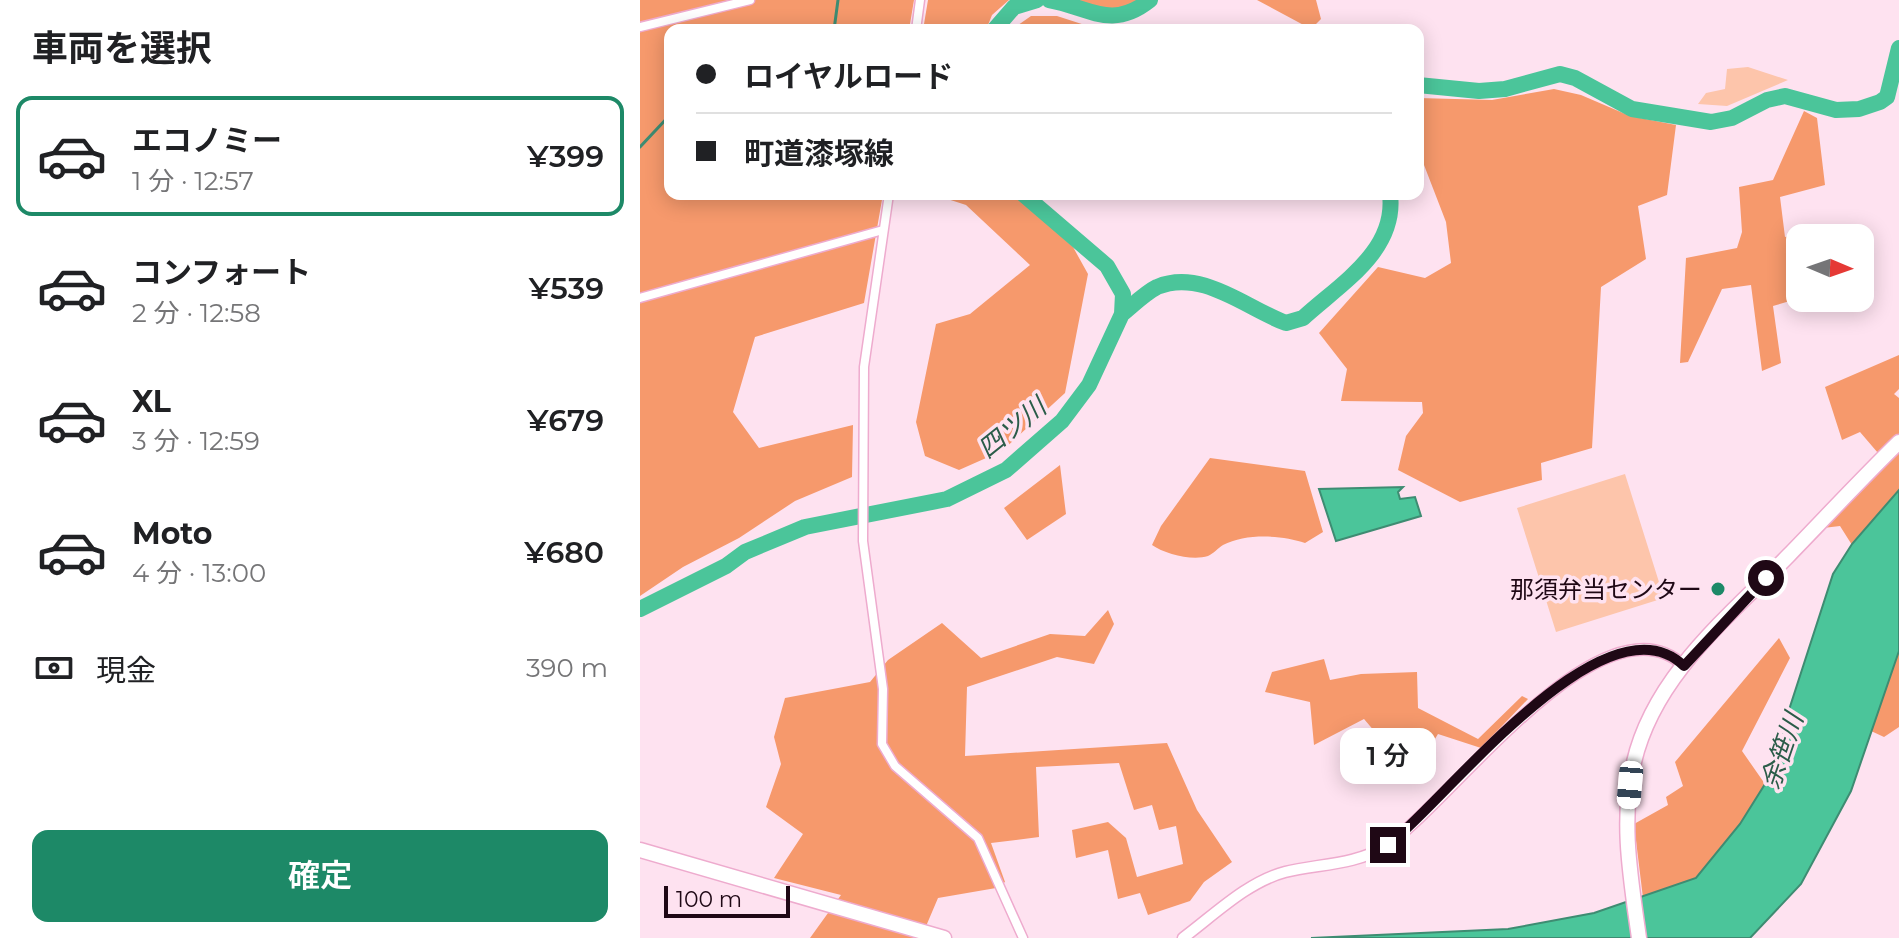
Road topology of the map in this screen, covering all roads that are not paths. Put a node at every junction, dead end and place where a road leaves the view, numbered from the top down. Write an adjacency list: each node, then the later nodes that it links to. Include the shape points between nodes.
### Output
1 (750, 0): 4 (street)
2 (920, 0): 3 (street)
3 (917, 24)
4 (640, 27)
5 (888, 200): 6 (street)
6 (883, 230): 7 (street); 12 (street, via 864,367 862,487 863,541 883,689 882,744 886,757 978,838)
7 (640, 298)
8 (1899, 442): 9 (main road)
9 (1684, 666): 13 (street, via 1665,653 1634,651 1576,672 1388,845 1362,857 1268,878); 14 (main road, via 1651,712 1634,762 1627,811)
10 (640, 850): 11 (main road)
11 (944, 938)
12 (1023, 938)
13 (1183, 938)
14 (1639, 938)

